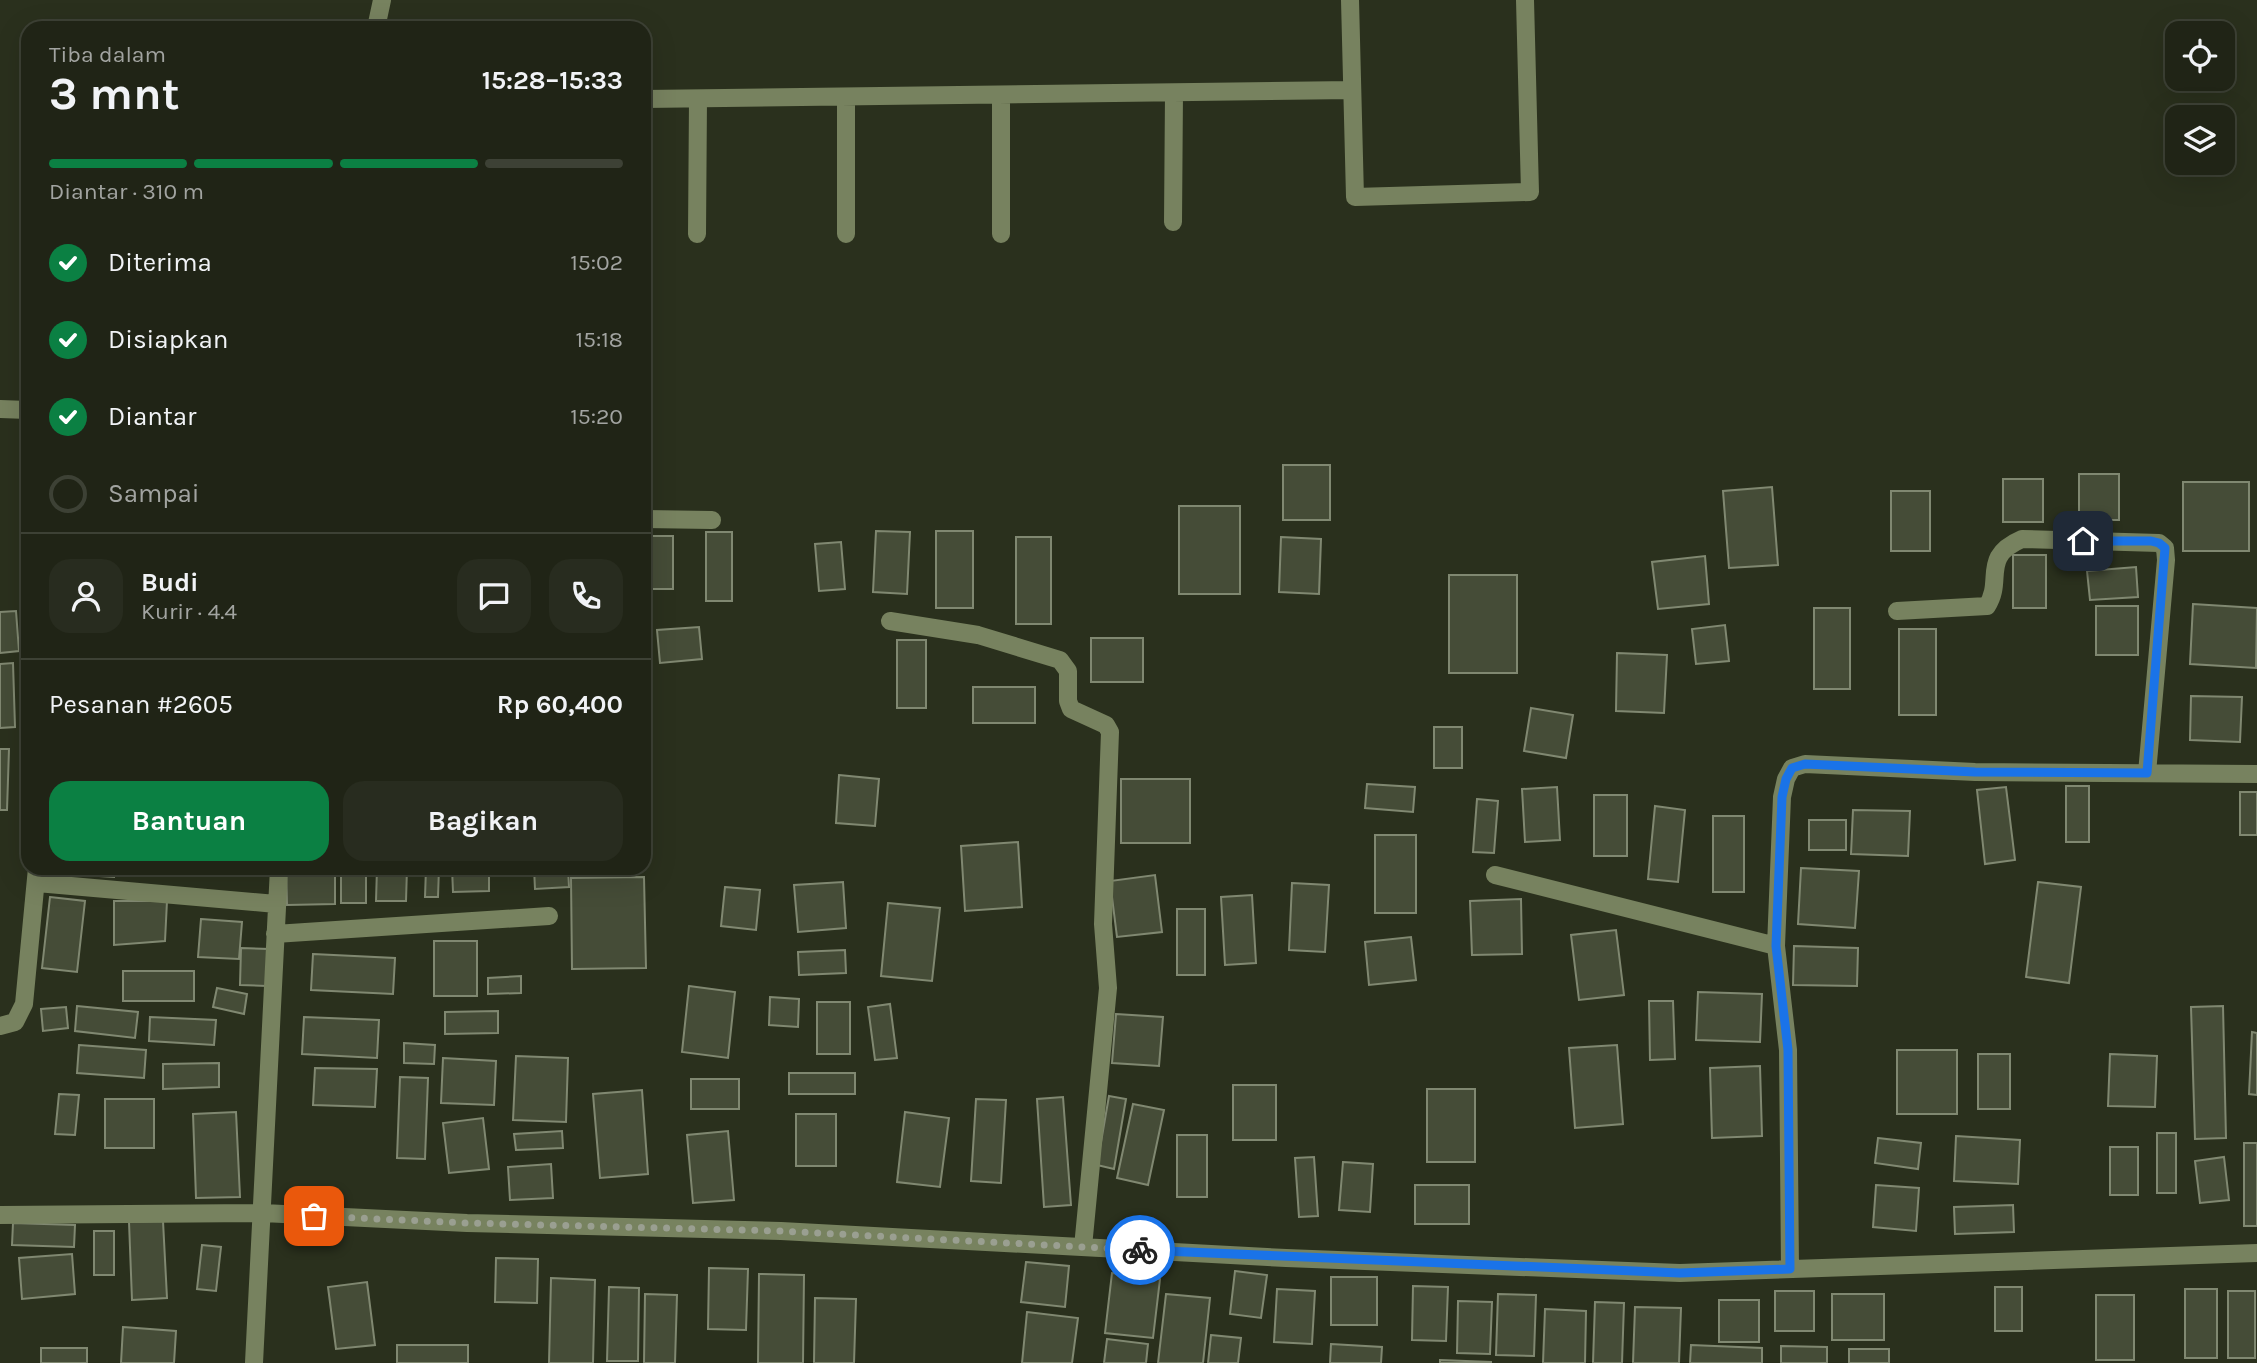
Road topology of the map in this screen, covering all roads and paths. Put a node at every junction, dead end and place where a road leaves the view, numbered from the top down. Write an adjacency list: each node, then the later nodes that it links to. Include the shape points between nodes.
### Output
1 (382, 0): 4 (street)
2 (1350, 0): 5 (street)
3 (1525, 0): 5 (street, via 1530,192 1355,197)
4 (378, 21)
5 (1352, 90): 6 (street)
6 (1174, 93): 7 (street); 11 (street)
7 (1001, 95): 8 (street); 14 (street)
8 (846, 97): 10 (street); 13 (street)
9 (651, 99): 10 (street)
10 (698, 99): 12 (street)
11 (1173, 222)
12 (696, 234)
13 (846, 234)
14 (1001, 234)
15 (0, 409): 16 (street)
16 (21, 410)
17 (651, 519): 18 (street)
18 (712, 520)
19 (1897, 611): 21 (street, via 1987,606 1995,564 2003,550 2022,539 2159,543 2165,548 2165,560)
20 (890, 621): 33 (street, via 978,635 1060,660 1068,671 1071,709 1106,725 1110,732 1103,924 1108,988)
21 (2147, 773): 22 (street); 29 (street, via 1975,772 1805,764 1792,768 1782,797)
22 (2257, 774)
23 (278, 875): 26 (street)
24 (1495, 875): 29 (street)
25 (37, 876): 26 (street); 30 (street, via 24,1004 15,1022)
26 (276, 905): 28 (street)
27 (549, 916): 28 (street)
28 (275, 934): 31 (street)
29 (1776, 946): 35 (street, via 1788,1050)
30 (0, 1026)
31 (263, 1213): 32 (street); 33 (street); 36 (street)
32 (0, 1215)
33 (1083, 1247): 35 (street, via 1667,1273)
34 (2257, 1253): 35 (street)
35 (1790, 1269)
36 (254, 1363)

